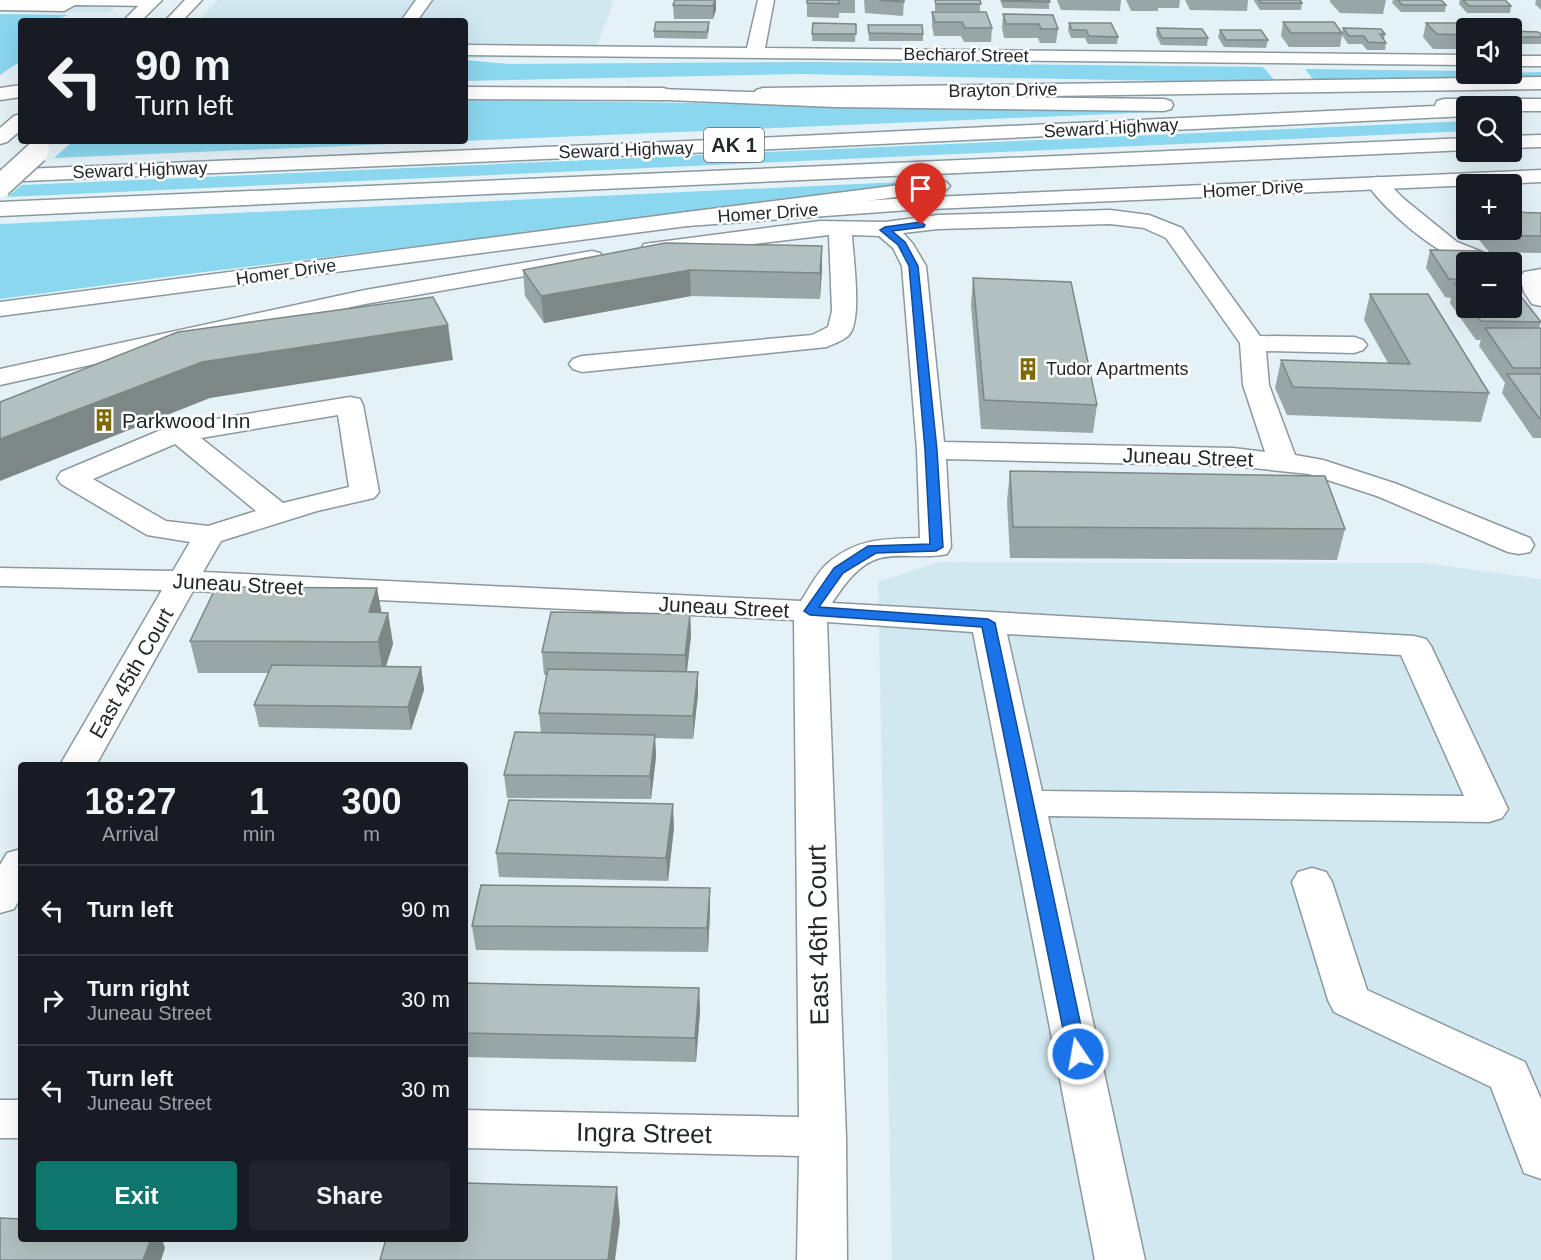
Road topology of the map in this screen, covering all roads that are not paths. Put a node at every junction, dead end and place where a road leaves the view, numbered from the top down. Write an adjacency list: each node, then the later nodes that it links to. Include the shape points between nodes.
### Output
1 (71, 0): 5 (main road); 6 (main road, via 64,6)
2 (194, 0): 8 (main road)
3 (424, 0): 9 (main road)
4 (766, 0): 11 (main road)
5 (153, 1): 7 (main road)
6 (0, 5)
7 (134, 18)
8 (176, 18)
9 (412, 18)
10 (468, 51): 11 (main road, Becharof Street)
11 (755, 53): 12 (main road, Becharof Street)
12 (1281, 58): 13 (main road, Becharof Street); 17 (main road)
13 (1456, 60)
14 (1522, 61): 15 (main road)
15 (1541, 61)
16 (1541, 83): 17 (main road, Brayton Drive)
17 (1302, 86): 21 (main road, Brayton Drive)
18 (18, 91): 20 (main road)
19 (468, 93): 21 (main road, Brayton Drive)
20 (0, 94)
21 (627, 94): 22 (main road, via 1037,105)
22 (1541, 106): 23 (main road)
23 (1522, 107)
24 (1456, 111): 32 (main road, Seward Highway / AK 1)
25 (18, 123): 26 (main road)
26 (0, 138)
27 (1541, 141): 28 (main road)
28 (1522, 142)
29 (1456, 144): 31 (main road, Seward Highway / AK 1)
30 (44, 145): 35 (main road, bridge)
31 (1307, 151): 37 (main road, Seward Highway / AK 1); 38 (main road, via 962,183)
32 (0, 176)
33 (1541, 176): 34 (main road, Homer Drive)
34 (1377, 183): 36 (main road, Homer Drive); 42 (main road, via 1396,204 1449,248)
35 (0, 186)
36 (1129, 195): 38 (main road, Homer Drive); 39 (main road)
37 (0, 209)
38 (687, 219): 43 (main road, Homer Drive)
39 (1149, 222): 41 (main road, Homer Drive, via 1099,217 939,222); 44 (main road, via 1174,233)
40 (840, 227): 41 (main road, Homer Drive); 46 (main road, via 843,310 839,331 818,342); 47 (main road, Homer Drive, via 621,253 365,297)
41 (885, 230): 49 (main road, via 902,244 914,266)
42 (1460, 252)
43 (0, 309)
44 (1253, 343): 45 (main road); 50 (main road, via 1256,385)
45 (1353, 345)
46 (582, 364)
47 (0, 377)
48 (177, 433): 51 (main road); 51 (main road, via 350,405 364,492); 52 (main road, via 72,478 158,529)
49 (931, 450): 50 (main road, Juneau Street, via 1233,457); 56 (main road, Juneau Street, via 936,547 873,549 838,570)
50 (1283, 462): 53 (main road, Juneau Street, via 1313,466 1387,490)
51 (278, 514): 52 (main road)
52 (209, 535): 55 (main road, East 45th Court)
53 (1519, 545)
54 (0, 577): 55 (main road, Juneau Street)
55 (185, 581): 56 (main road, Juneau Street); 58 (main road, East 45th Court)
56 (810, 611): 57 (main road); 66 (main road, East 46th Court)
57 (988, 623): 59 (main road); 59 (main road, via 1414,646 1489,809)
58 (80, 762)
59 (1026, 803): 69 (main road)
60 (18, 868): 62 (main road)
61 (1312, 882): 67 (main road, via 1349,1000 1509,1075)
62 (0, 899)
63 (0, 1119): 64 (main road)
64 (18, 1119)
65 (468, 1129): 66 (main road, Ingra Street)
66 (823, 1137): 68 (main road, East 46th Court)
67 (1541, 1158)
68 (822, 1260)
69 (1120, 1260)

